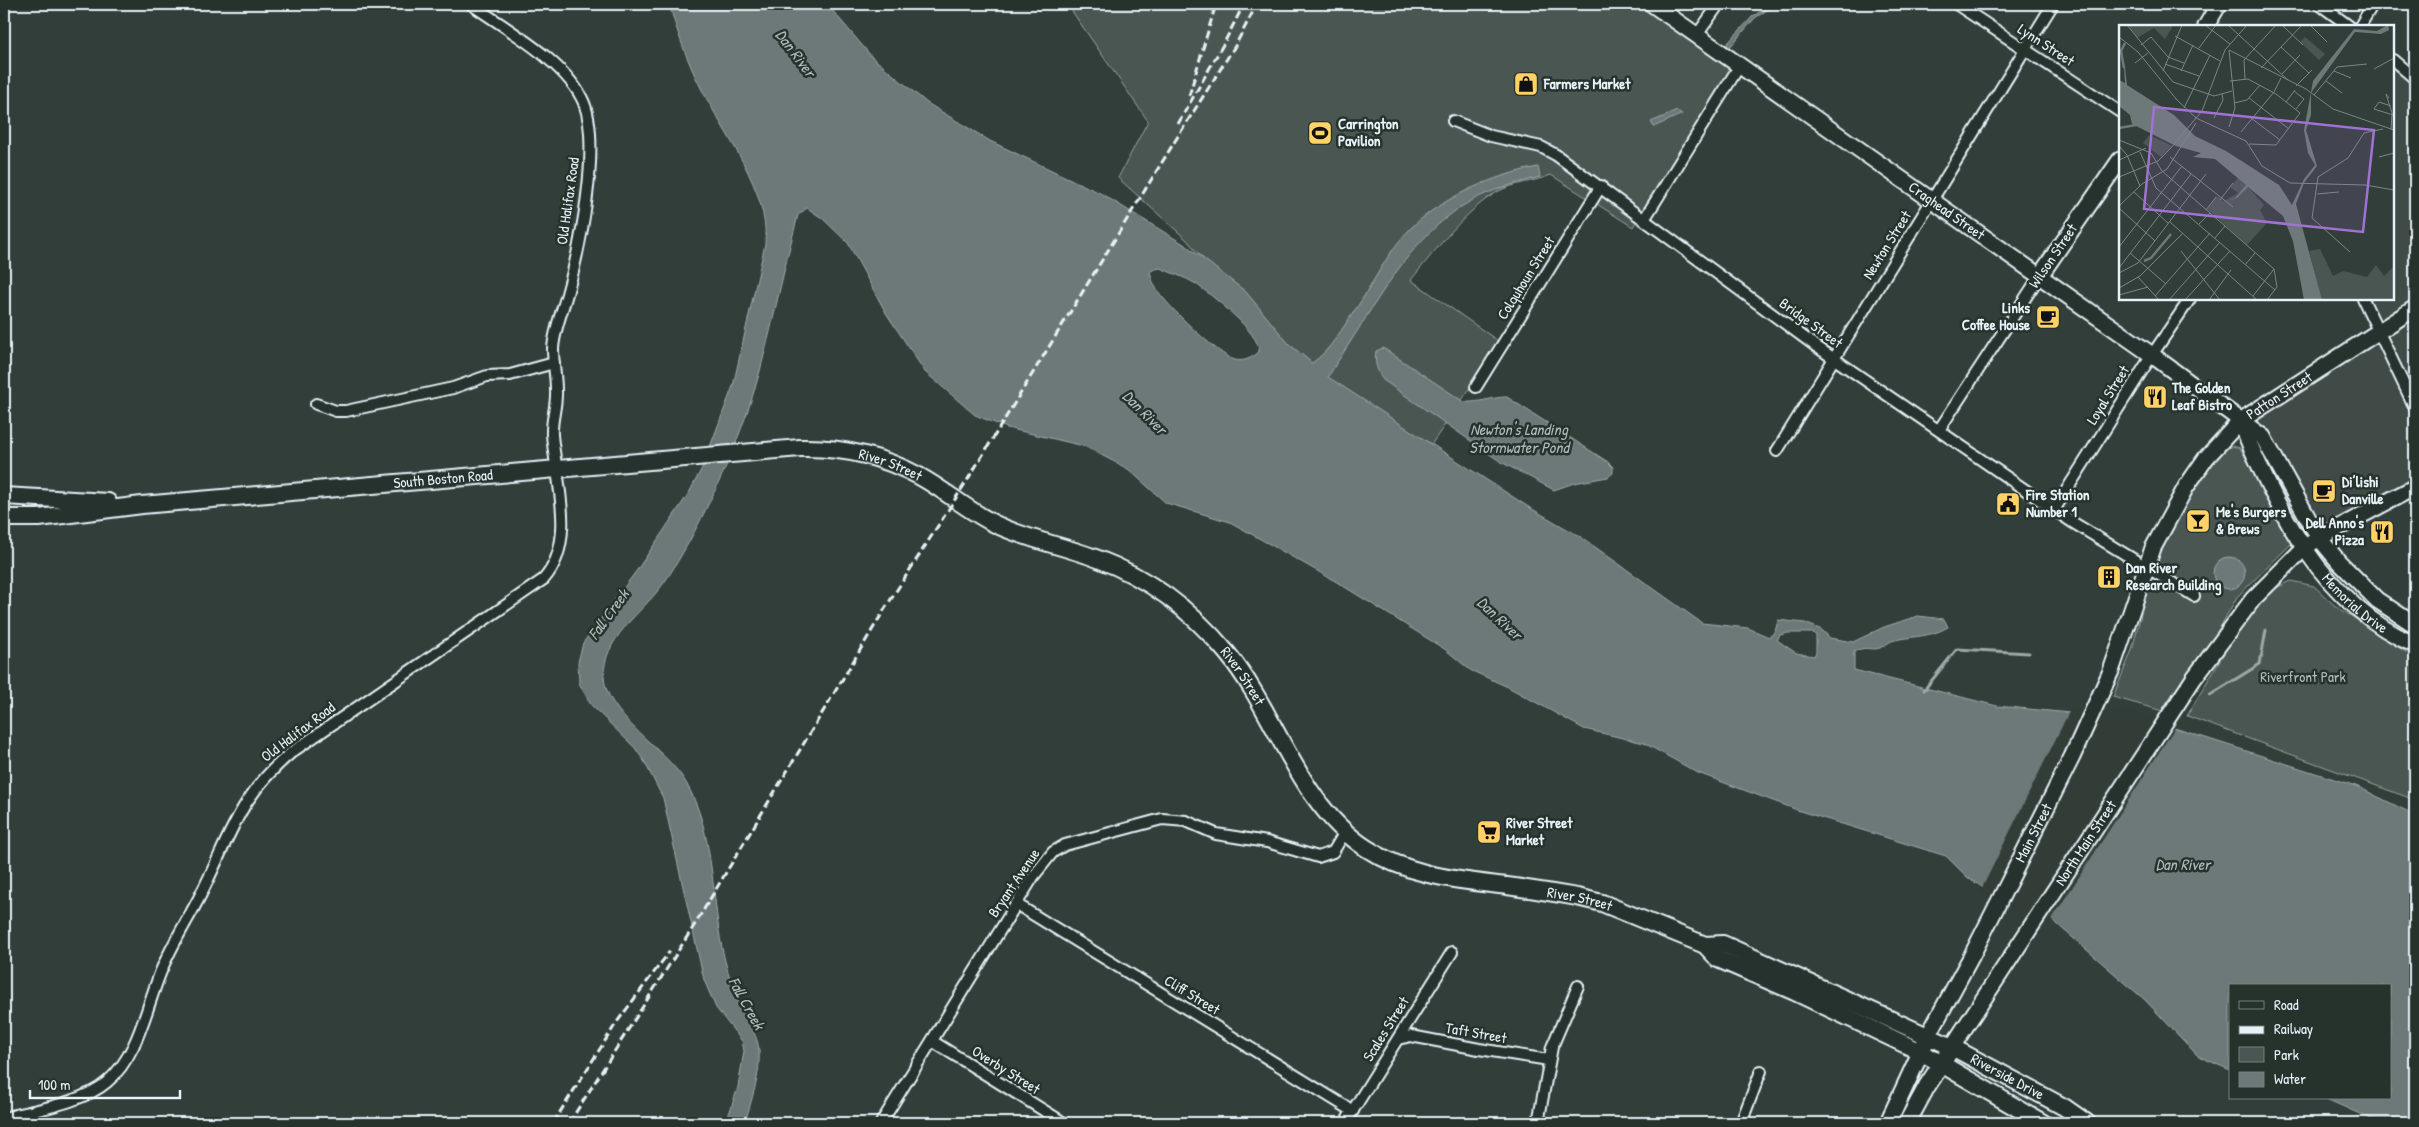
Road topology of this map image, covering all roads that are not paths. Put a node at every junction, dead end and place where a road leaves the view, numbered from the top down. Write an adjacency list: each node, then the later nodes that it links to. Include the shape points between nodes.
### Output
1 (472, 4): 30 (street, Old Halifax Road, via 562,72 579,93 588,117 588,184 568,293 556,332)
2 (1652, 4): 12 (main road, Craghead Street)
3 (1718, 4): 12 (street)
4 (1956, 4): 13 (street, Lynn Street)
5 (2053, 4): 13 (street, Newton Street)
6 (2219, 4): 9 (main road)
7 (2319, 4): 10 (street)
8 (2373, 4): 11 (street)
9 (2207, 25)
10 (2348, 25)
11 (2361, 25)
12 (1697, 35): 15 (main road, Craghead Street)
13 (2025, 49): 17 (street, Lynn Street); 21 (street, Newton Street)
14 (2394, 61): 16 (street)
15 (1740, 65): 21 (main road, Craghead Street); 22 (street)
16 (2415, 79)
17 (2119, 111)
18 (1453, 121): 20 (street, Bridge Street, via 1491,136 1541,148)
19 (2119, 161): 23 (main road, Wilson Street)
20 (1600, 186): 22 (street, Bridge Street); 31 (street, Colquhoun Street)
21 (1932, 201): 23 (main road, Craghead Street); 29 (street, Newton Street)
22 (1644, 218): 29 (street, Bridge Street)
23 (2039, 276): 28 (main road, Craghead Street); 35 (street, Wilson Street)
24 (2189, 300): 28 (street, Loyal Street)
25 (2364, 300): 27 (street)
26 (2415, 308): 27 (main road, Patton Street)
27 (2379, 331): 33 (street); 34 (main road, Patton Street)
28 (2152, 355): 34 (main road, Craghead Street); 42 (street, Loyal Street)
29 (1834, 358): 35 (street, Bridge Street); 36 (street, Newton Street)
30 (554, 363): 32 (street, via 346,411); 38 (street, Old Halifax Road, via 556,390 552,428)
31 (1476, 386)
32 (316, 404)
33 (2415, 408)
34 (2240, 420): 44 (main road, Craghead Street, via 2264,437); 45 (main road, via 2271,493); 46 (main road, Patton Street, via 2206,458 2186,487)
35 (1939, 430): 42 (street, Bridge Street)
36 (1776, 451)
37 (744, 452): 38 (main road, South Boston Road); 51 (main road, River Street, via 821,448 858,452 918,476 993,523 1098,559 1154,588 1192,616 1229,655 1265,708 1317,802)
38 (557, 470): 41 (main road, South Boston Road); 65 (street, Old Halifax Road, via 561,531 556,562 551,571 292,752 267,775 239,811 204,890 167,958 134,1043 118,1070 108,1082 92,1092)
39 (2415, 487): 44 (main road)
40 (4, 496): 41 (main road, South Boston Road)
41 (142, 504): 43 (main road, South Boston Road, via 39,518)
42 (2054, 510): 46 (street, Bridge Street)
43 (4, 518)
44 (2319, 538): 45 (main road); 49 (main road, Memorial Drive, via 2361,586)
45 (2304, 548): 50 (main road, Memorial Drive, via 2359,610); 59 (main road, North Main Street, via 2253,598 2194,678)
46 (2146, 567): 47 (street, Bridge Street); 48 (main road, Patton Street)
47 (2194, 596)
48 (2126, 625): 56 (main road, Main Street, via 2110,671 2056,791)
49 (2415, 625)
50 (2415, 645)
51 (1345, 832): 52 (street, Bryant Avenue, via 1332,852 1318,857 1267,842 1216,834 1180,820 1150,821 1112,834 1076,841 1053,852); 53 (main road, River Street, via 1379,856 1422,873 1602,903)
52 (1016, 904): 58 (street, Bryant Avenue); 64 (street, Cliff Street)
53 (1706, 945): 56 (main road, River Street, via 1723,944); 60 (main road, River Street, via 1718,959)
54 (1452, 952): 57 (street, Scales Street)
55 (1578, 986): 61 (street, via 1560,1024)
56 (1928, 1036): 59 (main road, River Street); 60 (main road)
57 (1398, 1039): 61 (street, Taft Street, via 1411,1036); 64 (street, Scales Street)
58 (932, 1041): 66 (street, Bryant Avenue); 67 (street, Overby Street)
59 (1952, 1048): 62 (main road); 74 (main road, Riverside Drive, via 2064,1106)
60 (1921, 1052): 62 (main road, River Street); 71 (main road)
61 (1549, 1060): 69 (street)
62 (1942, 1063): 72 (main road); 73 (main road, Riverside Drive)
63 (1761, 1071): 70 (street)
64 (1353, 1110): 68 (street, Scales Street)
65 (4, 1118)
66 (882, 1123)
67 (1064, 1123)
68 (1345, 1123)
69 (1538, 1123)
70 (1741, 1123)
71 (1888, 1123)
72 (1907, 1123)
73 (2044, 1123)
74 (2087, 1123)

